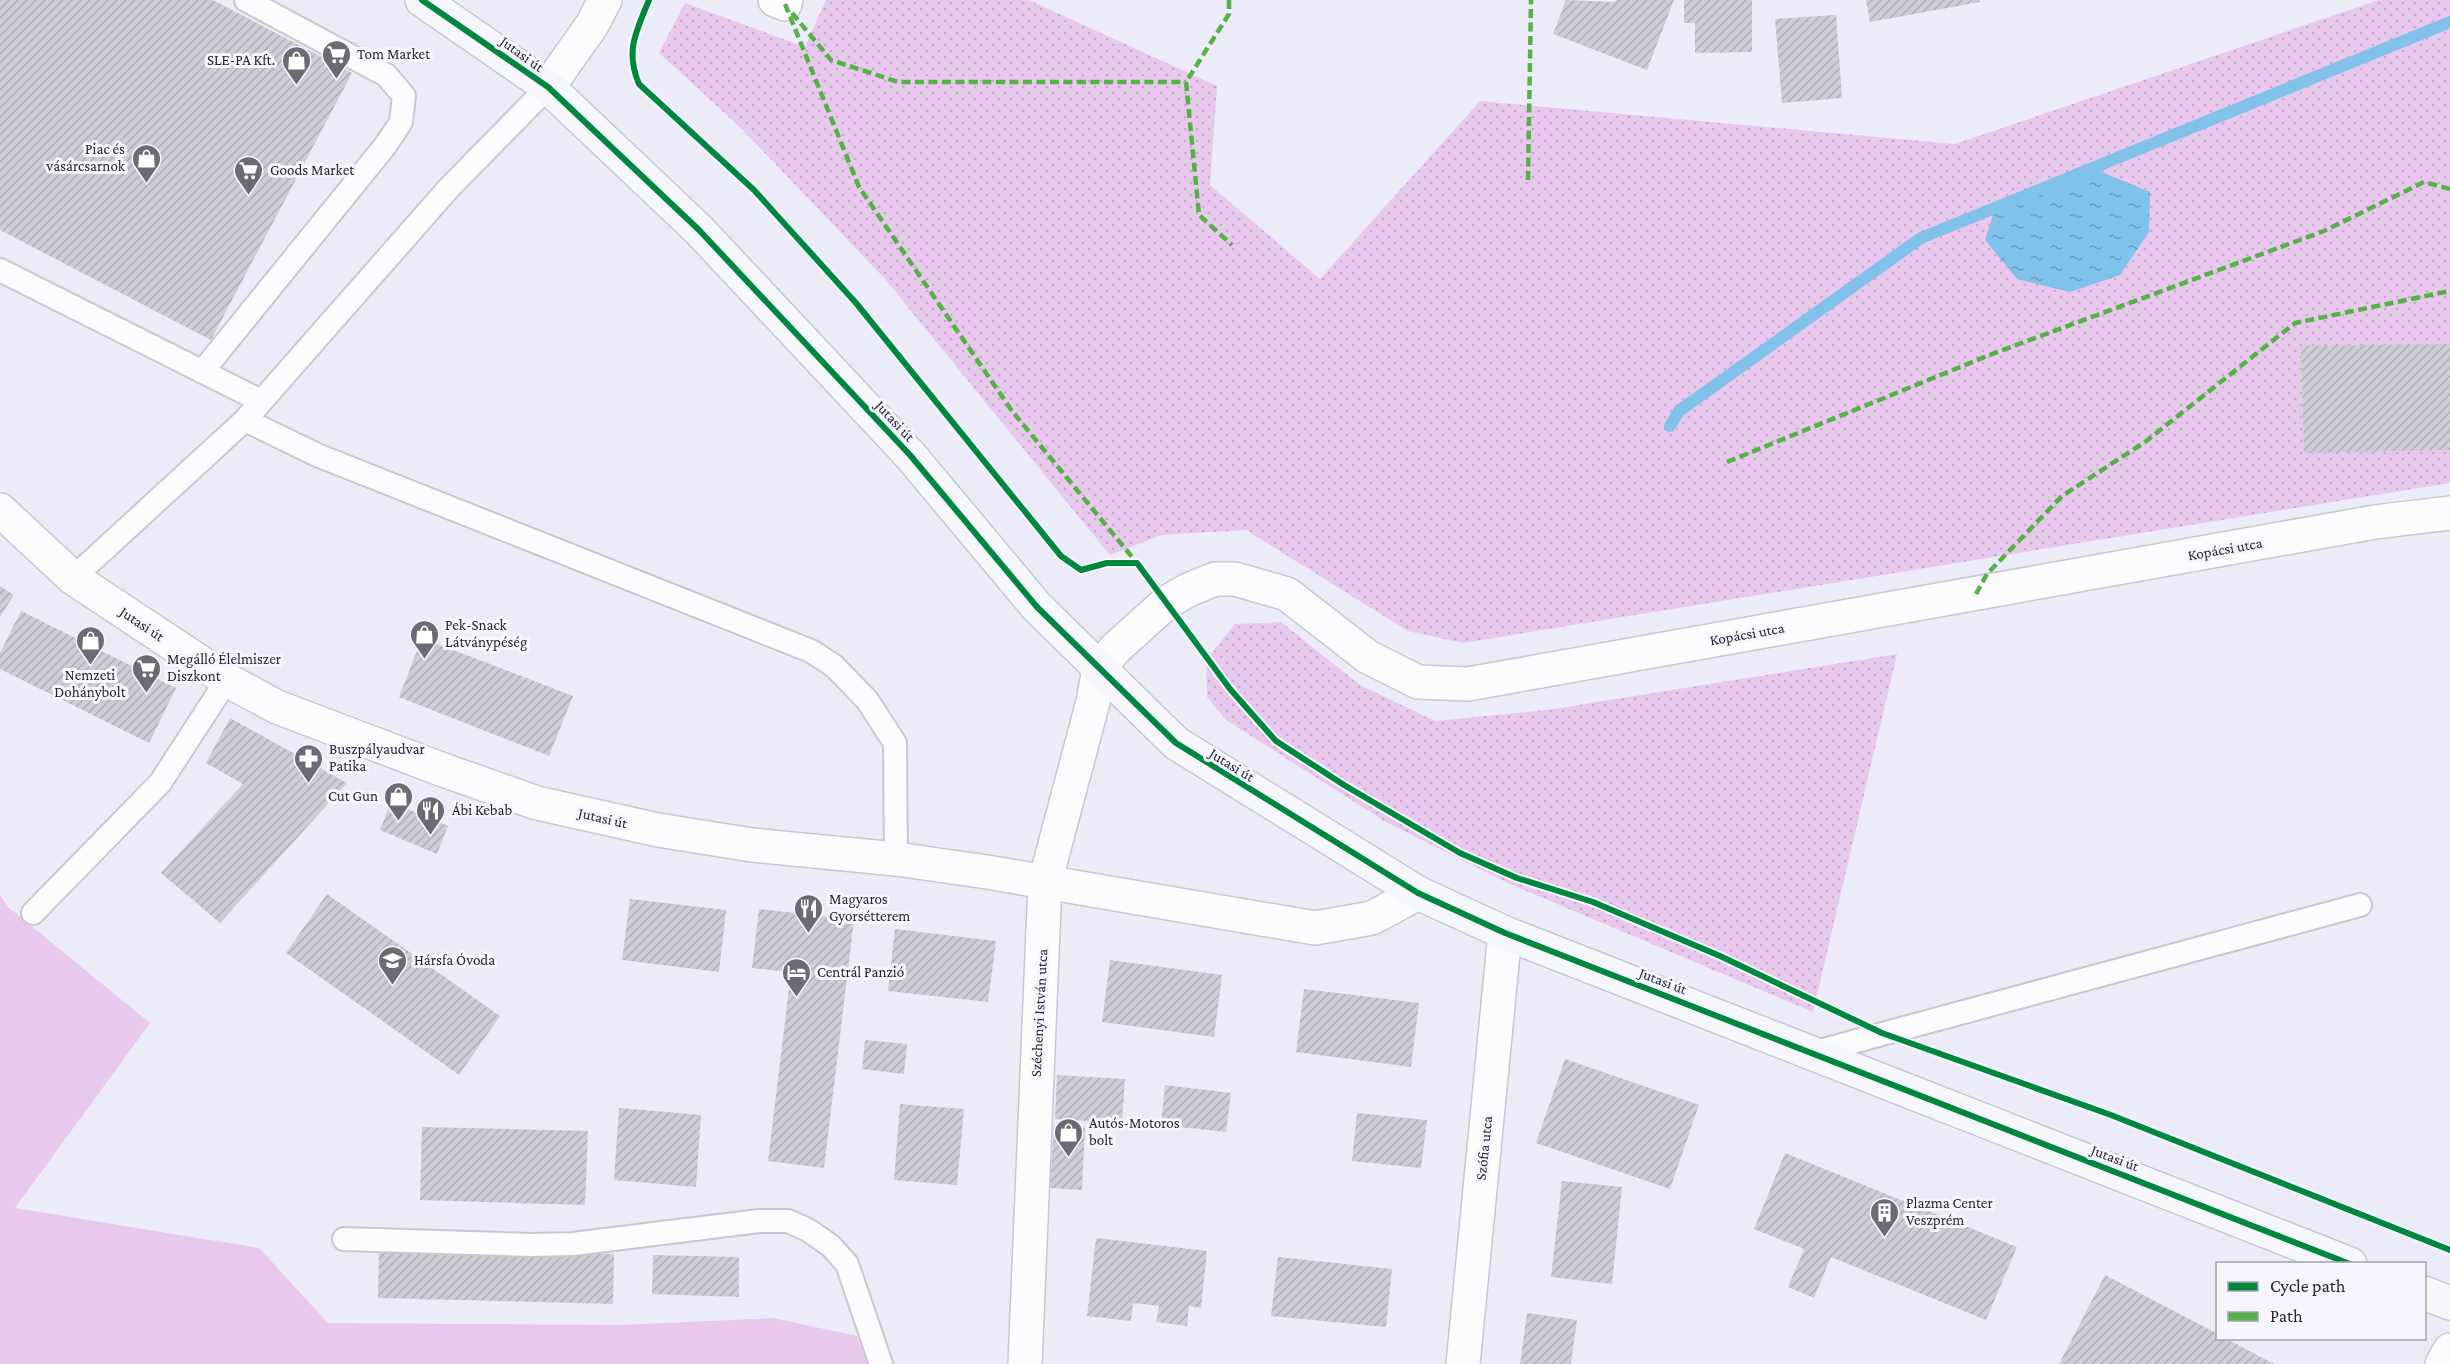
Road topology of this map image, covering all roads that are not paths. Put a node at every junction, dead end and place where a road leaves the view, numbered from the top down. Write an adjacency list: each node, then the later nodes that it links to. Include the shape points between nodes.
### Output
1 (246, 0): 8 (lane, via 387,75 404,96 401,122)
2 (422, 0): 6 (street, Jutasi út)
3 (605, 0): 6 (street)
4 (775, 0): 5 (street, via 784,4)
5 (786, 0)
6 (548, 87): 9 (lane, via 448,189); 14 (street, Jutasi út, via 699,230 910,455 1037,607)
7 (0, 270): 8 (lane)
8 (202, 372): 9 (lane)
9 (261, 401): 10 (lane)
10 (245, 420): 13 (lane); 16 (lane, via 317,455 811,651 834,666 867,700 895,743)
11 (0, 510): 13 (street, Jutasi út)
12 (2450, 513): 14 (street, Kopácsi utca, via 2375,522 1468,684 1418,682 1368,657 1287,594 1235,579 1215,579 1166,603)
13 (73, 578): 15 (street, Jutasi út)
14 (1099, 668): 17 (street, Széchenyi István utca); 18 (street, Jutasi út, via 1176,743)
15 (227, 680): 16 (street, Jutasi út, via 277,706 537,802 740,844); 20 (lane, via 160,783)
16 (896, 859): 17 (street, Jutasi út)
17 (1045, 882): 18 (street, Jutasi út, via 1315,928 1372,918); 29 (street, Széchenyi István utca)
18 (1418, 893): 21 (street, Jutasi út)
19 (2360, 905): 22 (lane)
20 (33, 913)
21 (1505, 933): 22 (street, Jutasi út); 30 (street, Szófia utca)
22 (1812, 1053): 24 (street, Jutasi út)
23 (344, 1239): 28 (lane, via 562,1245 759,1221 788,1221 831,1246 846,1264)
24 (2347, 1262)
25 (2426, 1294): 26 (street)
26 (2450, 1303)
27 (2450, 1350): 31 (street)
28 (880, 1364)
29 (1024, 1364)
30 (1463, 1364)
31 (2442, 1364)

